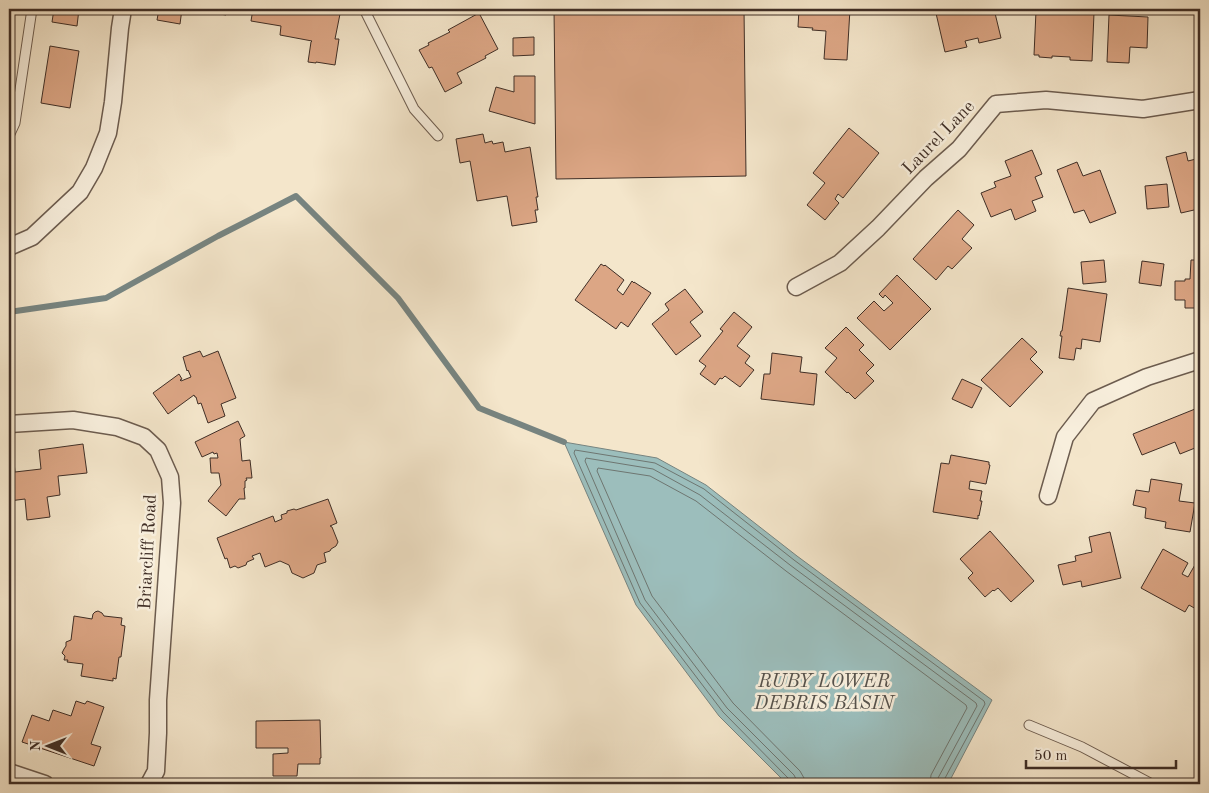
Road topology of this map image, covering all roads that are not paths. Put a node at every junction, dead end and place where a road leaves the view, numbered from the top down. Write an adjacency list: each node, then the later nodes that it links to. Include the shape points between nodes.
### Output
1 (32, 9): 5 (lane)
2 (124, 9): 7 (street, via 108,133 94,168 80,192 32,237)
3 (364, 9): 6 (lane, via 414,109)
4 (1200, 100): 8 (street, Laurel Lane, via 1143,109 1046,100 996,104 958,149 840,263)
5 (9, 136)
6 (438, 136)
7 (9, 247)
8 (796, 287)
9 (1200, 360): 11 (street, via 1148,377 1093,401 1065,437)
10 (9, 424): 15 (street, Briarcliff Road, via 73,420 117,427 144,437 158,450 170,477 172,503 156,771)
11 (1048, 496)
12 (1029, 725): 16 (lane, via 1082,747)
13 (9, 772): 14 (street)
14 (45, 784)
15 (149, 784)
16 (1152, 784)

